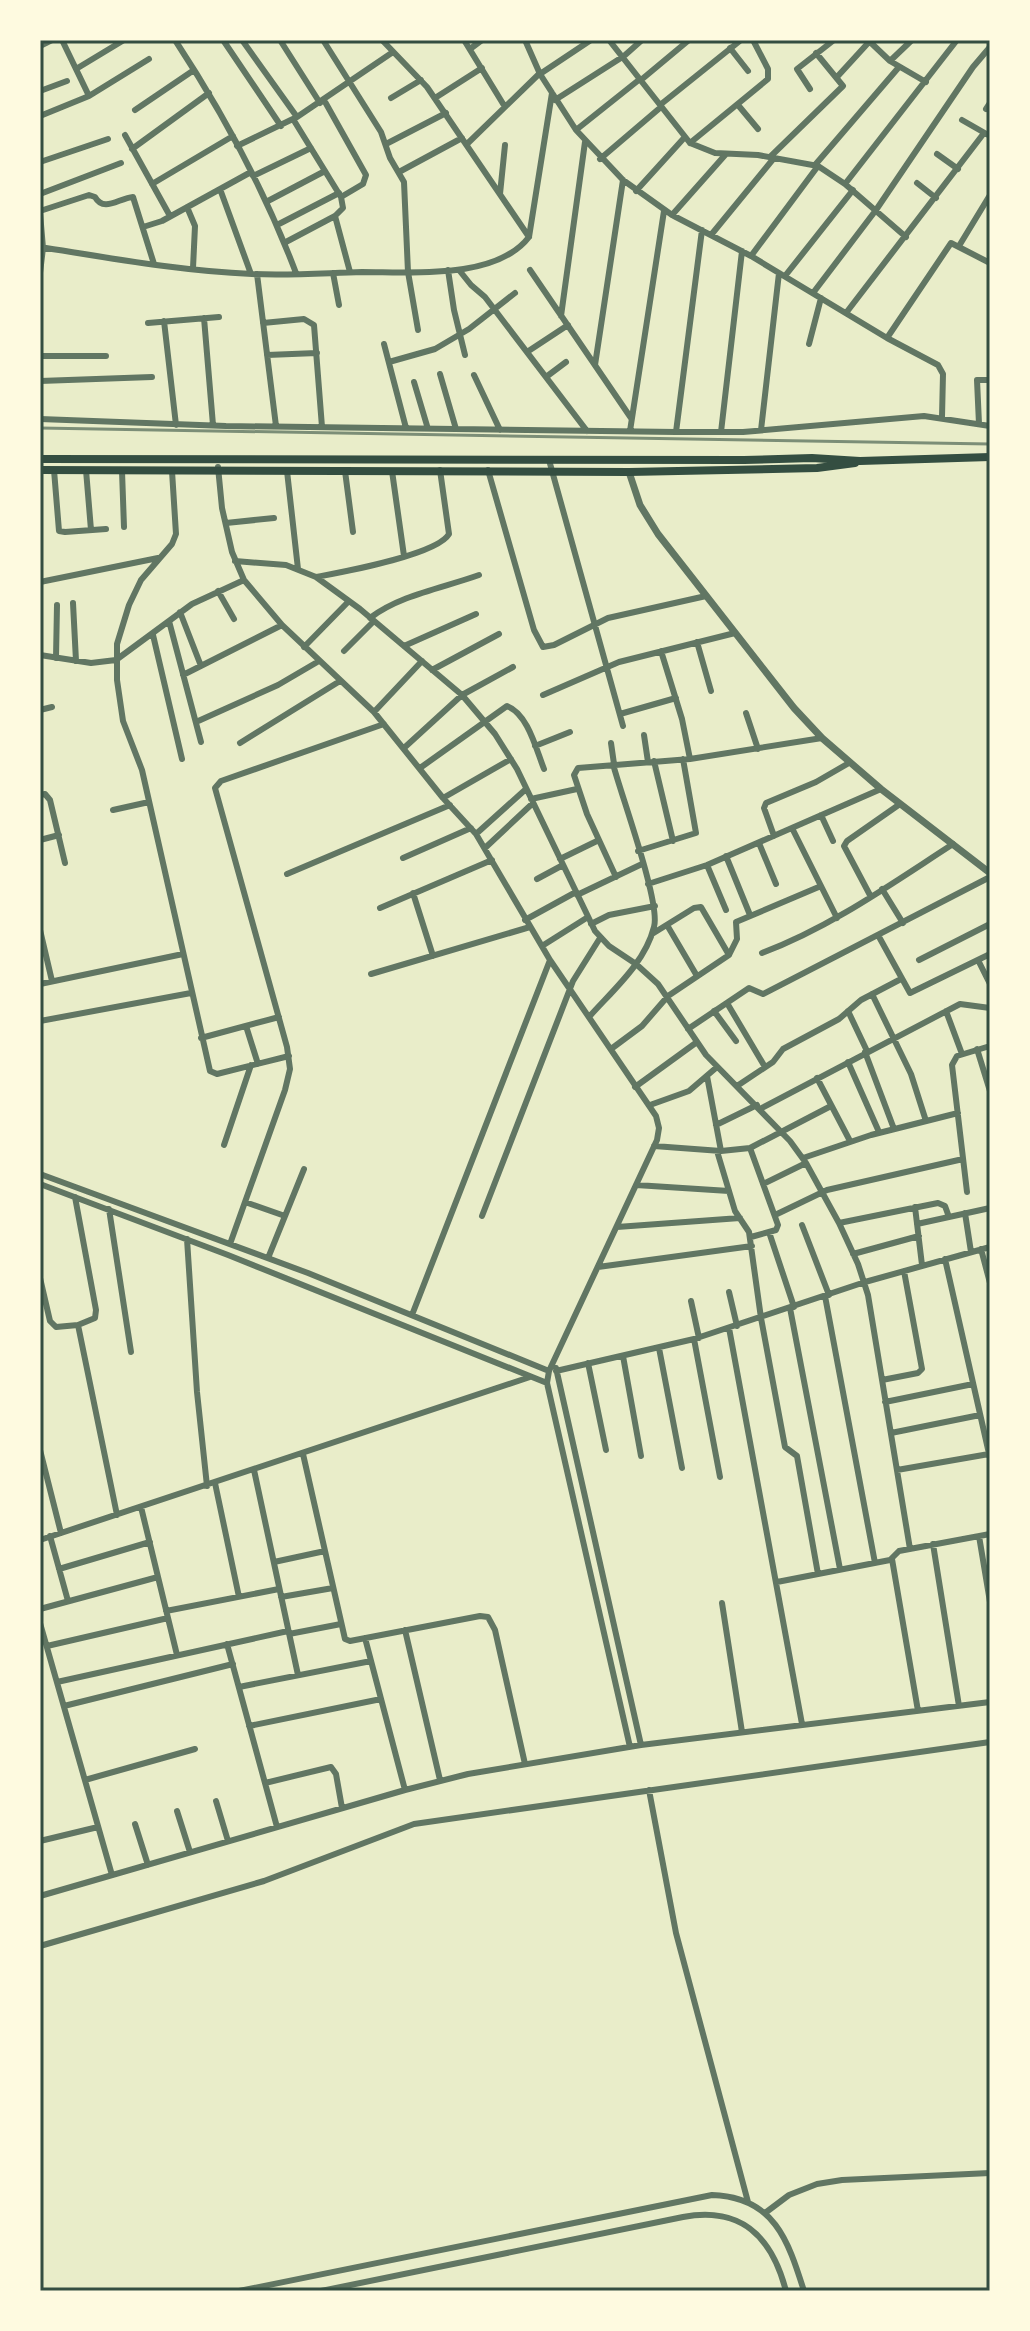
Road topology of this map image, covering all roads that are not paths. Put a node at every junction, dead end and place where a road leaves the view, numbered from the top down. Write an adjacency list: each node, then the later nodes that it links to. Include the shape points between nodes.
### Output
1 (52, 40): 23 (street)
2 (62, 40): 34 (street)
3 (124, 40): 34 (street)
4 (175, 40): 35 (street)
5 (223, 40): 60 (street)
6 (242, 40): 58 (street)
7 (280, 40): 51 (street)
8 (323, 40): 42 (street)
9 (382, 40): 27 (street)
10 (464, 40): 26 (street)
11 (482, 40): 26 (street)
12 (525, 40): 37 (street)
13 (591, 40): 37 (street)
14 (609, 40): 29 (street)
15 (642, 40): 29 (street)
16 (689, 40): 40 (street)
17 (741, 40): 25 (street)
18 (753, 40): 52 (street, via 768,69 765,84)
19 (834, 40): 28 (street)
20 (912, 40): 31 (street)
21 (957, 40): 43 (street)
22 (868, 41): 31 (street); 38 (street)
23 (40, 46)
24 (990, 47): 100 (street)
25 (730, 48): 36 (street); 53 (street)
26 (470, 49): 33 (street)
27 (393, 52): 39 (street); 42 (street)
28 (816, 53): 38 (street); 44 (street, via 797,69)
29 (624, 56): 40 (street); 48 (street)
30 (149, 59): 47 (street)
31 (890, 61): 32 (street)
32 (899, 67): 43 (street); 81 (street)
33 (482, 68): 50 (street); 54 (street)
34 (76, 69): 47 (street)
35 (194, 70): 46 (street); 55 (street)
36 (748, 71)
37 (540, 73): 48 (street); 54 (street)
38 (837, 77): 77 (street, via 842,87)
39 (421, 80): 49 (street); 50 (street)
40 (640, 80): 53 (street); 62 (street)
41 (67, 81): 45 (street)
42 (351, 82): 51 (street); 70 (street)
43 (926, 82): 89 (street)
44 (810, 89)
45 (40, 91)
46 (209, 93): 65 (street); 74 (street)
47 (89, 96): 57 (street)
48 (554, 96): 62 (street); 112 (street)
49 (391, 98)
50 (435, 98): 56 (street)
51 (322, 101): 58 (street); 95 (street, via 366,178)
52 (738, 105): 61 (street); 68 (street)
53 (660, 106): 68 (street); 78 (street)
54 (505, 107): 67 (street)
55 (135, 110)
56 (446, 113): 67 (street); 70 (street)
57 (40, 116)
58 (295, 118): 60 (street); 73 (street)
59 (962, 120): 64 (street)
60 (281, 126): 72 (street)
61 (758, 129)
62 (576, 130): 69 (street)
63 (125, 135): 74 (street)
64 (987, 135): 82 (street)
65 (233, 136): 72 (street); 88 (street)
66 (108, 139): 79 (street)
67 (464, 141): 84 (street); 94 (street)
68 (687, 141): 75 (street); 92 (street)
69 (585, 142): 78 (street); 138 (street)
70 (386, 144): 84 (street)
71 (505, 145): 94 (street)
72 (237, 146): 85 (street)
73 (311, 148): 83 (street); 85 (street)
74 (132, 149): 88 (street)
75 (726, 154): 77 (street); 104 (street)
76 (937, 154): 82 (street)
77 (772, 157): 81 (street); 111 (street)
78 (600, 159): 86 (street)
79 (40, 162)
80 (121, 163): 93 (street)
81 (817, 166): 89 (street); 118 (street)
82 (958, 169): 97 (street)
83 (325, 171): 95 (street); 98 (street)
84 (399, 172): 126 (street, via 405,187)
85 (252, 174): 90 (street); 98 (street)
86 (623, 180): 92 (street); 158 (street)
87 (917, 183): 97 (street)
88 (152, 184): 105 (street)
89 (845, 184): 91 (street)
90 (220, 189): 99 (street); 130 (street)
91 (853, 190): 100 (street); 131 (street)
92 (636, 191): 101 (street)
93 (40, 194)
94 (500, 194): 112 (street)
95 (340, 195): 106 (street, via 343,208); 108 (street)
96 (990, 195): 102 (street)
97 (936, 198): 113 (street)
98 (266, 202): 108 (street)
99 (187, 207): 105 (street); 121 (street, via 194,222)
100 (876, 210): 113 (street); 133 (street)
101 (664, 211): 104 (street); 167 (street)
102 (980, 211): 107 (street); 115 (street)
103 (40, 212): 109 (street, via 89,195 103,205 131,197); 116 (street)
104 (672, 215): 110 (street)
105 (170, 216): 109 (street)
106 (335, 216): 114 (street); 125 (street)
107 (990, 218)
108 (277, 225): 114 (street)
109 (143, 227): 120 (street)
110 (702, 230): 111 (street); 182 (street)
111 (711, 235): 117 (street)
112 (529, 237): 123 (street, via 495,260)
113 (906, 237): 137 (street)
114 (284, 243): 128 (street)
115 (959, 246): 119 (street); 147 (street, via 951,243)
116 (41, 247): 120 (street); 127 (street)
117 (742, 251): 118 (street); 183 (street)
118 (751, 256): 131 (street)
119 (990, 263)
120 (154, 264): 121 (street)
121 (193, 268): 130 (street)
122 (448, 270): 123 (street); 126 (street); 146 (street)
123 (459, 270): 136 (street)
124 (530, 270): 138 (street)
125 (350, 272): 126 (street); 129 (street)
126 (408, 272): 145 (street)
127 (40, 273)
128 (296, 273): 129 (street); 130 (street)
129 (333, 273): 135 (street)
130 (254, 274): 143 (street)
131 (782, 275): 133 (street); 179 (street)
132 (515, 293): 136 (street)
133 (813, 293): 134 (street)
134 (821, 298): 137 (street); 149 (street)
135 (339, 305)
136 (494, 309): 146 (street); 150 (street)
137 (846, 313): 147 (street)
138 (561, 316): 144 (street)
139 (219, 317): 140 (street)
140 (204, 318): 141 (street); 171 (street)
141 (164, 321): 142 (street); 170 (street)
142 (148, 323)
143 (263, 323): 151 (street, via 310,321); 152 (street)
144 (568, 325): 150 (street); 158 (street)
145 (418, 330)
146 (459, 335): 153 (street); 156 (street, via 431,351)
147 (887, 338): 166 (street, via 940,367)
148 (384, 344): 156 (street)
149 (809, 344)
150 (527, 352): 162 (street)
151 (317, 353): 152 (street); 174 (street)
152 (267, 355): 172 (street)
153 (465, 355)
154 (40, 356): 155 (street)
155 (106, 356)
156 (389, 362): 175 (street)
157 (566, 362): 162 (street)
158 (595, 365): 167 (street)
159 (440, 374): 177 (street)
160 (474, 375): 178 (street)
161 (152, 377): 164 (street)
162 (546, 377): 180 (street)
163 (990, 380): 169 (street, via 977,380)
164 (40, 381)
165 (414, 382): 176 (street)
166 (942, 417): 169 (street); 179 (street)
167 (631, 418): 181 (street)
168 (40, 419): 170 (street)
169 (979, 424): 173 (street)
170 (176, 425): 171 (street)
171 (213, 425): 172 (street)
172 (276, 426): 174 (street)
173 (990, 426)
174 (322, 427): 175 (street)
175 (406, 428): 176 (street)
176 (428, 429): 177 (street)
177 (456, 429): 178 (street)
178 (500, 430): 180 (street)
179 (761, 430): 183 (street)
180 (587, 431): 181 (street)
181 (630, 431): 182 (street)
182 (676, 432): 183 (street)
183 (721, 432)
184 (990, 457): 189 (main road)
185 (40, 459): 186 (main road)
186 (217, 459): 187 (main road); 202 (street)
187 (549, 460): 188 (main road); 200 (street)
188 (700, 460): 189 (main road); 201 (main road)
189 (860, 461): 201 (main road, via 817,468)
190 (40, 470): 191 (main road)
191 (54, 470): 192 (main road); 208 (street, via 58,529)
192 (86, 470): 195 (main road); 208 (street)
193 (440, 470): 194 (main road); 199 (main road); 210 (street, via 449,534 443,542)
194 (488, 470): 200 (main road); 228 (street, via 537,640 543,647 554,645)
195 (122, 471): 196 (main road); 206 (street)
196 (172, 471): 202 (main road); 211 (street, via 176,534)
197 (287, 471): 198 (main road); 202 (main road); 213 (street)
198 (345, 471): 199 (main road); 209 (street)
199 (392, 471): 210 (street)
200 (552, 471): 203 (main road); 228 (street)
201 (700, 471): 203 (main road)
202 (218, 472): 205 (street)
203 (629, 472): 219 (street, via 648,520)
204 (274, 518): 205 (street)
205 (226, 523): 212 (street)
206 (124, 527)
207 (106, 529): 208 (street)
208 (91, 530)
209 (353, 532)
210 (404, 556): 215 (street)
211 (160, 558): 217 (street); 240 (street, via 129,605)
212 (235, 561): 213 (street); 216 (street)
213 (298, 569): 215 (street)
214 (479, 575): 226 (street, via 396,601)
215 (316, 577): 220 (street)
216 (244, 580): 218 (street); 229 (street)
217 (40, 582)
218 (218, 591): 223 (street); 225 (street)
219 (706, 596): 228 (street); 230 (street)
220 (349, 601): 226 (street); 235 (street)
221 (73, 603): 241 (street)
222 (57, 605): 239 (street)
223 (180, 612): 227 (street); 244 (street)
224 (476, 614): 234 (street)
225 (234, 619)
226 (372, 619): 234 (street); 236 (street)
227 (169, 621): 232 (street); 248 (street)
228 (595, 623): 246 (street)
229 (282, 625): 235 (street); 244 (street)
230 (735, 633): 233 (street); 265 (street)
231 (499, 634): 247 (street)
232 (153, 635): 240 (street); 272 (street)
233 (697, 642): 237 (street); 250 (street)
234 (404, 646): 243 (street)
235 (304, 647): 242 (street)
236 (344, 651)
237 (661, 651): 246 (street); 253 (street)
238 (40, 655): 239 (street)
239 (56, 658): 241 (street)
240 (116, 660): 241 (street); 286 (street, via 123,721)
241 (76, 661)
242 (319, 661): 249 (street); 260 (street)
243 (422, 661): 247 (street); 256 (street)
244 (201, 666): 248 (street)
245 (513, 667): 251 (street)
246 (607, 667): 252 (street); 258 (street)
247 (432, 670): 251 (street)
248 (183, 675): 260 (street)
249 (340, 681): 256 (street); 267 (street)
250 (711, 691)
251 (462, 695): 259 (street); 270 (street)
252 (543, 695)
253 (676, 698): 258 (street); 274 (street)
254 (52, 707): 255 (street)
255 (40, 710)
256 (374, 712): 261 (street)
257 (746, 713): 271 (street)
258 (620, 714): 262 (street)
259 (484, 721): 269 (street, via 502,707 512,707); 273 (street); 278 (street)
260 (196, 722): 266 (street)
261 (384, 724): 270 (street); 361 (street, via 216,785)
262 (623, 726)
263 (570, 732): 269 (street)
264 (644, 735): 275 (street)
265 (822, 738): 271 (street); 276 (street)
266 (201, 742)
267 (240, 743)
268 (611, 743): 277 (street)
269 (535, 746): 279 (street)
270 (404, 748): 278 (street)
271 (758, 749): 274 (street)
272 (182, 759)
273 (511, 759): 280 (street); 284 (street)
274 (686, 759): 275 (street); 297 (street, via 696,831)
275 (651, 761): 277 (street); 297 (street)
276 (849, 763): 282 (street); 294 (street, via 766,803)
277 (613, 764): 281 (street, via 576,769); 302 (street)
278 (420, 768): 284 (street)
279 (544, 769)
280 (526, 789): 285 (street); 292 (street)
281 (577, 789): 285 (street); 296 (street)
282 (881, 789): 287 (street); 290 (street)
283 (40, 795): 293 (street, via 50,800)
284 (443, 798): 288 (street)
285 (532, 801): 301 (street); 306 (street)
286 (149, 802): 289 (street); 338 (street)
287 (900, 804): 300 (street); 320 (street, via 844,846)
288 (450, 805): 292 (street); 310 (street)
289 (113, 810)
290 (821, 815): 291 (street); 298 (street)
291 (792, 828): 294 (street); 316 (street)
292 (473, 831): 301 (street); 304 (street)
293 (59, 835): 295 (street); 307 (street)
294 (774, 836): 299 (street)
295 (40, 840)
296 (599, 840): 306 (street); 312 (street)
297 (673, 841): 302 (street)
298 (833, 841)
299 (759, 843): 303 (street); 315 (street)
300 (953, 844): 311 (street); 317 (street)
301 (485, 848): 305 (street)
302 (638, 851): 308 (street)
303 (726, 856): 309 (street); 324 (street)
304 (403, 858)
305 (492, 860): 318 (street); 326 (street)
306 (561, 862): 313 (street); 319 (street)
307 (65, 863)
308 (642, 864): 312 (street); 314 (street)
309 (707, 865): 314 (street); 323 (street)
310 (287, 874)
311 (990, 875): 328 (street)
312 (616, 877): 319 (street)
313 (537, 879)
314 (648, 884): 321 (street)
315 (776, 884)
316 (821, 886): 324 (street); 325 (street)
317 (882, 889): 320 (street); 328 (street)
318 (413, 893): 322 (street); 341 (street)
319 (577, 894): 326 (street); 327 (street)
320 (871, 897): 325 (street)
321 (655, 906): 327 (street); 333 (street)
322 (380, 908)
323 (726, 910)
324 (750, 915): 340 (street, via 736,922 736,943)
325 (837, 918): 337 (street)
326 (525, 920): 331 (street)
327 (589, 920): 335 (street); 336 (street)
328 (903, 923): 334 (street)
329 (990, 924): 343 (street)
330 (667, 925): 333 (street); 340 (street, via 701,907); 347 (street)
331 (530, 927): 336 (street); 341 (street)
332 (40, 930): 349 (street)
333 (652, 934): 345 (street)
334 (878, 935): 348 (street); 356 (street, via 761,995 749,988)
335 (600, 938): 345 (street); 352 (street)
336 (542, 946): 342 (street)
337 (762, 953)
338 (183, 954): 349 (street); 353 (street)
339 (990, 954): 344 (street)
340 (729, 955): 347 (street)
341 (433, 956): 346 (street)
342 (550, 960): 352 (street); 446 (street)
343 (919, 960)
344 (978, 960): 348 (street, via 910,993); 351 (street)
345 (636, 964): 355 (street); 362 (street)
346 (371, 974)
347 (697, 976): 355 (street)
348 (901, 979): 354 (street)
349 (52, 981): 350 (street)
350 (40, 984)
351 (990, 984)
352 (571, 989): 362 (street); 417 (street)
353 (191, 993): 363 (street); 367 (street)
354 (872, 994): 359 (street); 366 (street)
355 (668, 996): 365 (street); 371 (street, via 642,1026)
356 (727, 1003): 358 (street); 379 (street)
357 (986, 1008): 360 (street, via 965,1003)
358 (714, 1011): 365 (street); 368 (street)
359 (848, 1011): 373 (street); 379 (street, via 781,1050)
360 (946, 1011): 366 (street); 374 (street)
361 (279, 1017): 364 (street); 375 (street)
362 (589, 1017): 371 (street)
363 (40, 1021)
364 (246, 1026): 367 (street); 377 (street)
365 (688, 1029): 369 (street)
366 (894, 1037): 373 (street); 389 (street)
367 (201, 1038): 377 (street, via 215,1074)
368 (736, 1041)
369 (697, 1042): 378 (street); 383 (street)
370 (990, 1046): 372 (street)
371 (611, 1049): 383 (street)
372 (977, 1049): 374 (street); 384 (street)
373 (866, 1052): 376 (street); 391 (street)
374 (962, 1054): 388 (street, via 953,1061 952,1075)
375 (289, 1056): 377 (street); 410 (street, via 289,1080)
376 (848, 1062): 381 (street); 392 (street)
377 (255, 1064): 395 (street)
378 (717, 1067): 380 (street); 382 (street)
379 (765, 1067): 382 (street)
380 (707, 1076): 385 (street, via 685,1094); 390 (street)
381 (817, 1078): 386 (street); 387 (street)
382 (737, 1086): 387 (street)
383 (635, 1087): 385 (street)
384 (990, 1091)
385 (650, 1105): 396 (street, via 659,1128)
386 (831, 1106): 393 (street); 394 (street)
387 (758, 1107): 390 (street); 393 (street)
388 (958, 1113): 389 (street); 399 (street)
389 (926, 1121): 391 (street)
390 (716, 1125): 398 (street)
391 (894, 1129): 392 (street)
392 (879, 1132): 394 (street)
393 (783, 1133): 397 (street); 400 (street)
394 (850, 1141): 400 (street)
395 (224, 1145)
396 (654, 1146): 398 (street); 405 (street)
397 (750, 1148): 398 (street); 404 (street)
398 (719, 1151): 406 (street)
399 (963, 1159): 407 (street); 408 (street)
400 (805, 1160): 404 (street); 407 (street)
401 (304, 1169): 416 (street)
402 (40, 1174): 428 (street)
403 (40, 1184): 409 (street)
404 (763, 1184): 415 (street)
405 (636, 1185): 406 (street); 423 (street)
406 (729, 1191): 419 (street)
407 (822, 1192): 415 (street); 420 (street)
408 (967, 1192)
409 (75, 1197): 413 (street); 448 (street, via 96,1310 95,1318)
410 (245, 1202): 416 (street); 428 (street)
411 (915, 1207): 418 (street, via 941,1204); 420 (street); 421 (street)
412 (990, 1208): 414 (street)
413 (109, 1209): 427 (street); 452 (street)
414 (965, 1213): 418 (street); 432 (street)
415 (775, 1215): 424 (street, via 778,1226)
416 (285, 1216): 434 (street)
417 (482, 1216)
418 (949, 1217): 421 (street)
419 (740, 1218): 423 (street); 426 (street)
420 (839, 1223): 433 (street)
421 (917, 1224): 425 (street)
422 (802, 1225): 443 (street)
423 (617, 1227): 437 (street)
424 (769, 1232): 426 (street); 445 (street)
425 (919, 1236): 433 (street); 436 (street)
426 (751, 1237): 429 (street)
427 (187, 1239): 456 (street); 473 (street)
428 (230, 1244): 434 (street)
429 (752, 1246): 437 (street); 447 (street)
430 (990, 1247): 431 (street)
431 (981, 1249): 432 (street); 441 (street)
432 (971, 1252): 435 (street)
433 (853, 1254): 440 (street)
434 (268, 1258): 446 (street)
435 (945, 1259): 436 (street); 459 (street)
436 (922, 1265): 438 (street)
437 (598, 1267): 455 (street)
438 (904, 1271): 440 (street); 457 (street, via 922,1369)
439 (40, 1278): 448 (street, via 52,1324 59,1329)
440 (865, 1282): 443 (street); 457 (street)
441 (990, 1283)
442 (729, 1292): 449 (street)
443 (827, 1296): 445 (street); 487 (street)
444 (691, 1301): 450 (street)
445 (792, 1307): 447 (street); 489 (street)
446 (412, 1315): 455 (street)
447 (761, 1318): 449 (street); 490 (street, via 785,1447 797,1456)
448 (78, 1325): 475 (street)
449 (733, 1327): 450 (street); 492 (street)
450 (696, 1339): 451 (street); 471 (street)
451 (659, 1348): 453 (street); 468 (street)
452 (131, 1352)
453 (623, 1356): 454 (street); 466 (street)
454 (588, 1363): 455 (street); 464 (street)
455 (553, 1371): 458 (street); 523 (street)
456 (531, 1377): 458 (street); 465 (street)
457 (882, 1380): 460 (street)
458 (547, 1383): 524 (street)
459 (973, 1384): 460 (street); 461 (street)
460 (885, 1402): 462 (street)
461 (980, 1415): 462 (street); 467 (street)
462 (891, 1433): 470 (street)
463 (40, 1450): 477 (street)
464 (606, 1450)
465 (303, 1454): 469 (street); 484 (street)
466 (641, 1456)
467 (990, 1456): 470 (street)
468 (682, 1468)
469 (254, 1470): 472 (street); 486 (street)
470 (897, 1470): 483 (street)
471 (720, 1477)
472 (215, 1483): 473 (street); 495 (street)
473 (207, 1486): 474 (street)
474 (141, 1507): 475 (street); 481 (street)
475 (117, 1515): 477 (street)
476 (40, 1529): 480 (street)
477 (61, 1533): 480 (street)
478 (990, 1534): 479 (street)
479 (979, 1536): 482 (street); 497 (street)
480 (44, 1538): 488 (street)
481 (150, 1542): 488 (street); 491 (street)
482 (933, 1544): 483 (street); 517 (street)
483 (910, 1549): 485 (street)
484 (325, 1551): 486 (street); 493 (street)
485 (892, 1559): 487 (street); 518 (street)
486 (274, 1562): 494 (street)
487 (875, 1563): 489 (street)
488 (59, 1569): 496 (street)
489 (840, 1569): 490 (street)
490 (818, 1574): 492 (street)
491 (158, 1577): 496 (street); 500 (street)
492 (777, 1582): 519 (street)
493 (333, 1588): 494 (street); 502 (street)
494 (280, 1593): 495 (street); 504 (street)
495 (239, 1597): 500 (street)
496 (68, 1601): 499 (street)
497 (990, 1602)
498 (722, 1603): 521 (street)
499 (40, 1609)
500 (167, 1614): 507 (street); 508 (street)
501 (40, 1623): 507 (street)
502 (341, 1624): 504 (street); 505 (street, via 346,1640)
503 (405, 1630): 505 (street); 526 (street, via 480,1616 490,1619); 528 (street)
504 (289, 1633): 506 (street); 511 (street)
505 (365, 1638): 509 (street)
506 (227, 1644): 508 (street); 510 (street)
507 (47, 1646): 512 (street)
508 (177, 1655): 512 (street)
509 (371, 1661): 511 (street); 514 (street)
510 (233, 1664): 513 (street); 516 (street)
511 (298, 1675): 513 (street)
512 (57, 1682): 516 (street)
513 (239, 1687): 520 (street)
514 (381, 1699): 520 (street); 530 (street)
515 (990, 1702): 517 (street)
516 (64, 1706): 527 (street)
517 (959, 1706): 518 (street)
518 (918, 1711): 519 (street)
519 (802, 1724): 521 (street)
520 (249, 1726): 529 (street)
521 (742, 1732): 523 (street)
522 (990, 1742): 531 (street)
523 (641, 1745): 524 (street)
524 (630, 1747): 526 (street)
525 (195, 1749): 527 (street)
526 (525, 1764): 528 (street)
527 (85, 1780): 536 (street)
528 (440, 1780): 530 (street)
529 (265, 1783): 533 (street, via 331,1767); 537 (street)
530 (405, 1790): 533 (street)
531 (649, 1790): 544 (street, via 414,1824 264,1881); 546 (street, via 676,1933)
532 (216, 1801): 539 (street)
533 (342, 1808): 537 (street)
534 (177, 1811): 540 (street)
535 (135, 1824): 541 (street)
536 (98, 1827): 538 (street); 542 (street)
537 (277, 1827): 539 (street)
538 (40, 1841)
539 (228, 1841): 540 (street)
540 (190, 1852): 541 (street)
541 (148, 1865): 542 (street)
542 (112, 1875): 543 (street)
543 (40, 1896)
544 (40, 1946)
545 (990, 2173): 547 (street, via 817,2184 789,2195)
546 (748, 2202): 547 (street); 548 (street, via 700,2196)
547 (765, 2213): 551 (street, via 784,2236)
548 (239, 2291)
549 (321, 2291): 550 (street, via 709,2215 745,2225 765,2241)
550 (786, 2291)
551 (804, 2291)

